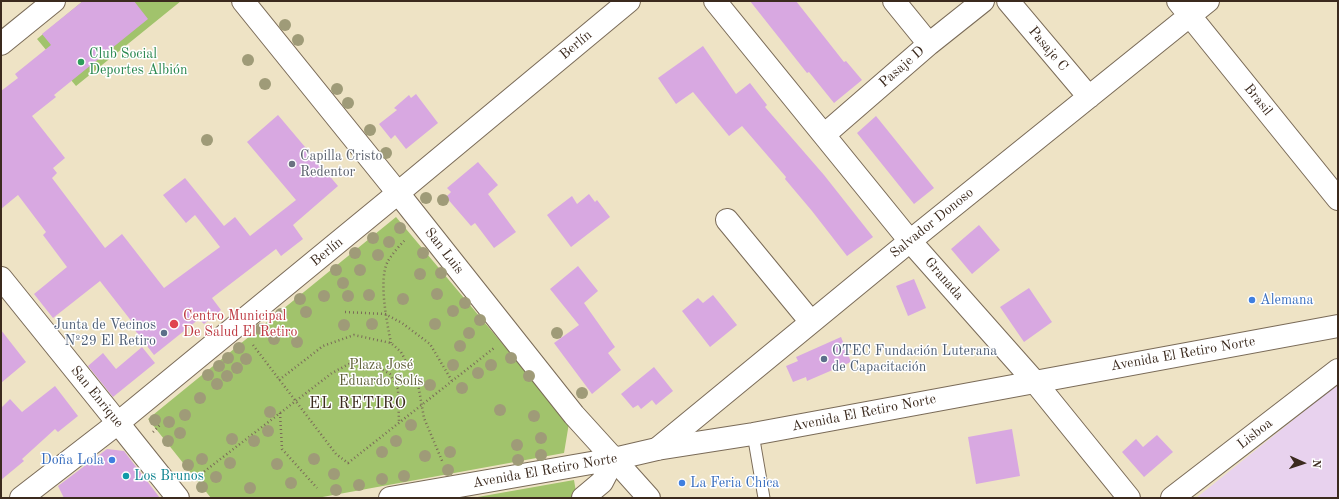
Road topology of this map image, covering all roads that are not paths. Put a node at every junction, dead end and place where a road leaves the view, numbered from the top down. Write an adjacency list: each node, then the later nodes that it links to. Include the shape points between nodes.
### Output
1 (54, 1): 10 (street)
2 (243, 1): 14 (street, San Luis)
3 (629, 1): 14 (street, Berlín)
4 (715, 1): 13 (street, Granada)
5 (894, 1): 11 (street)
6 (983, 1): 11 (street, Pasaje D)
7 (1008, 1): 12 (street, Pasaje C)
8 (1208, 1): 9 (street, Salvador Donoso)
9 (1184, 8): 12 (street, Salvador Donoso); 15 (street, Brasil)
10 (1, 44)
11 (929, 44): 13 (street, Pasaje D)
12 (1089, 97): 17 (street, Salvador Donoso)
13 (824, 135): 17 (street, Granada)
14 (398, 193): 23 (street, Berlín); 26 (street, San Luis, via 574,416)
15 (1338, 199)
16 (727, 220): 19 (street)
17 (910, 240): 19 (street, Salvador Donoso); 22 (street, Granada)
18 (1, 278): 23 (street, San Enrique)
19 (811, 322): 25 (street, Salvador Donoso)
20 (1338, 326): 22 (street, Avenida El Retiro Norte)
21 (1338, 370): 34 (street, Lisboa)
22 (1035, 382): 24 (street, Avenida El Retiro Norte); 33 (street, Granada)
23 (118, 423): 27 (street, Berlín); 28 (street, San Enrique)
24 (753, 434): 25 (street, Avenida El Retiro Norte); 32 (lane)
25 (658, 448): 26 (street, Avenida El Retiro Norte)
26 (614, 459): 29 (street, Avenida El Retiro Norte); 30 (street, via 602,482); 31 (street, San Luis)
27 (21, 498)
28 (178, 498)
29 (390, 498)
30 (583, 498)
31 (648, 498)
32 (764, 498)
33 (1129, 498)
34 (1172, 498)

